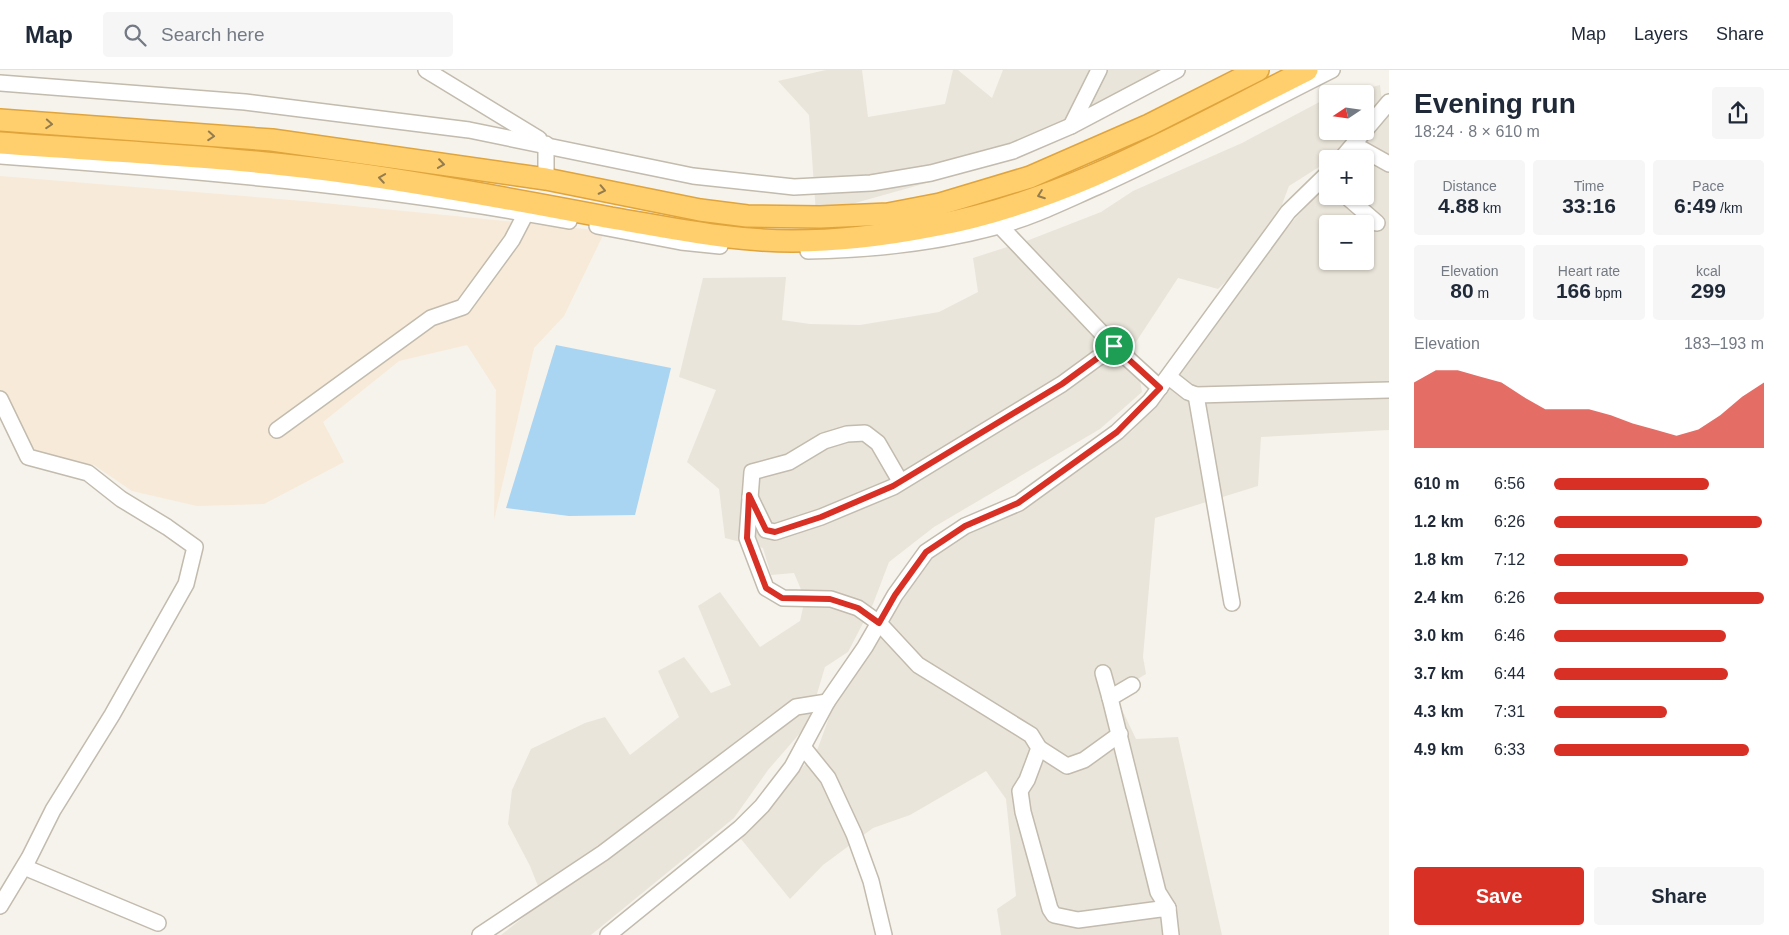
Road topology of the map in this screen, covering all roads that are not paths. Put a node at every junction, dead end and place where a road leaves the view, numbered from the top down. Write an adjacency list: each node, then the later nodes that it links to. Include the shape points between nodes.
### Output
1 (426, 70): 12 (street)
2 (1099, 70): 10 (street)
3 (1178, 70): 10 (street)
4 (1258, 70): 17 (highway, one-way to 4, via 700,210 747,216 888,214 940,204 1030,178 1148,125)
5 (1307, 70): 11 (highway, one-way to 11, via 1124,160 1020,203 934,226 828,240 748,239 666,228 446,188 270,163)
6 (1332, 70): 22 (street, via 1137,169)
7 (0, 83): 12 (street, via 245,102 470,130)
8 (1389, 102): 13 (street)
9 (0, 120): 17 (highway, one-way to 17, via 272,140)
10 (1071, 126): 12 (street, via 1013,151 930,173 871,183 794,187 693,176)
11 (0, 143)
12 (546, 144): 17 (street)
13 (1355, 145): 14 (street); 16 (street)
14 (1350, 150)
15 (0, 156): 20 (street, via 154,167 320,185)
16 (1389, 164)
17 (546, 179)
18 (1319, 183): 24 (street, via 1288,212)
19 (1356, 205): 21 (street)
20 (526, 213): 22 (street, via 681,242 769,251 861,250 929,241); 28 (street, via 512,240 463,307 431,318)
21 (1377, 223)
22 (1000, 226): 23 (street)
23 (1114, 346): 24 (street); 29 (street, via 1062,384)
24 (1164, 383): 26 (street); 32 (street, via 1117,432 1018,503 965,526 926,552)
25 (1389, 390): 26 (street)
26 (1196, 395): 31 (street)
27 (0, 399): 40 (street, via 28,457 88,473 121,499 195,547 186,584 112,715 53,810)
28 (277, 430)
29 (900, 481): 30 (street, via 821,517 775,532 766,530); 30 (street, via 878,443 865,434 847,434 824,441 789,462 752,472)
30 (749, 495): 32 (street, via 747,538 766,588 782,598 830,599 858,608)
31 (1232, 603)
32 (879, 623): 36 (street); 39 (street, via 918,665 1031,735)
33 (1103, 673): 35 (street)
34 (1132, 685): 35 (street)
35 (1110, 698): 37 (street)
36 (827, 702): 38 (street); 44 (street, via 796,707 604,853)
37 (1120, 734): 39 (street, via 1084,760 1067,766); 42 (street, via 1158,892)
38 (803, 747): 45 (street, via 762,806); 46 (street, via 828,778 854,834 871,881)
39 (1039, 748): 42 (street, via 1020,791 1047,900 1054,915 1078,920)
40 (24, 867): 41 (street); 43 (street)
41 (0, 906)
42 (1168, 908): 47 (street)
43 (158, 924)
44 (480, 935)
45 (609, 935)
46 (884, 935)
47 (1171, 935)

